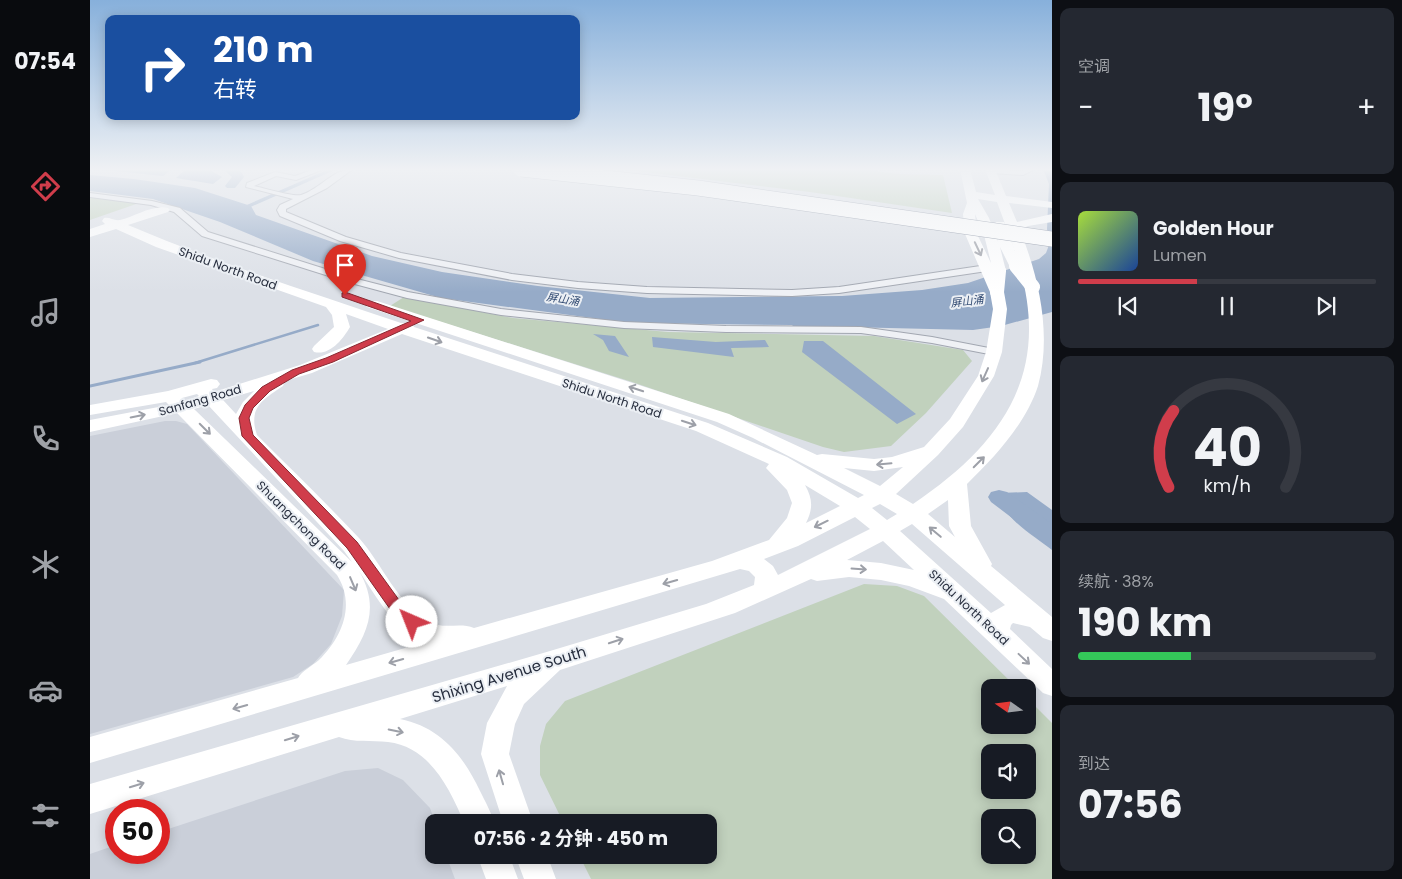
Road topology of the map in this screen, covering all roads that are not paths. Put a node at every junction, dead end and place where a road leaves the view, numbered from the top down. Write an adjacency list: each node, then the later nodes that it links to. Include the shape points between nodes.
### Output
1 (158, 210): 11 (main road)
2 (162, 210): 12 (main road)
3 (177, 210): 26 (street, via 205,234 354,281 501,312 624,324 861,330)
4 (281, 210): 21 (street, via 283,214 343,239 445,265 578,285 792,294)
5 (851, 210): 18 (highway, bridge)
6 (899, 210): 15 (highway)
7 (980, 210): 21 (main road, one-way to 21)
8 (1001, 210): 20 (main road, via 1003,239)
9 (1005, 210): 14 (main road)
10 (1048, 210): 14 (main road)
11 (122, 220): 13 (main road); 16 (main road); 17 (main road, Shidu North Road); 19 (main road, Shidu North Road)
12 (158, 223)
13 (90, 226)
14 (1016, 228): 20 (main road)
15 (1052, 232)
16 (90, 235): 17 (main road)
17 (141, 236): 19 (main road, Shidu North Road)
18 (1052, 239)
19 (168, 241): 22 (main road, Shidu North Road)
20 (1022, 264): 38 (main road, one-way to 20, via 983,458 1022,403 1030,384 1037,359 1039,322 1033,287)
21 (992, 271): 26 (main road, via 1000,309)
22 (325, 297): 23 (main road, Shidu North Road); 25 (main road, via 339,315 342,327)
23 (403, 322): 24 (main road, Shidu North Road); 25 (main road, Sanfang Road); 27 (main road, Shidu North Road, one-way to 27); 28 (main road, Sanfang Road)
24 (499, 347): 27 (main road, via 485,347 480,351); 33 (main road, Shidu North Road, one-way to 24, via 640,390)
25 (320, 349): 28 (main road, Sanfang Road)
26 (994, 352): 36 (main road, one-way to 36, via 986,376 972,400 957,423)
27 (485, 357): 35 (main road, Shidu North Road, one-way to 35, via 702,427)
28 (298, 367): 29 (main road, Sanfang Road); 34 (main road, via 266,389 249,407 244,418)
29 (205, 392): 30 (main road, Sanfang Road); 34 (main road, Shuangchong Road)
30 (176, 401): 31 (main road, Sanfang Road); 32 (main road, Sanfang Road, one-way to 30); 54 (main road, Shuangchong Road, one-way to 54, via 345,569 354,584 359,598 353,631 333,662 318,677)
31 (90, 410)
32 (90, 426)
33 (760, 434): 35 (main road, via 766,443 762,446); 37 (main road, Shidu North Road)
34 (248, 436): 50 (main road, Shuangchong Road, via 352,545 402,615 433,634 451,636)
35 (735, 441): 40 (main road, Shidu North Road, via 780,461); 43 (main road, via 788,476 800,493 803,508 794,527)
36 (931, 451): 37 (main road, one-way to 37, via 894,463 874,465); 39 (main road)
37 (811, 459): 39 (main road, Shidu North Road)
38 (957, 482): 41 (main road); 46 (main road, via 960,526)
39 (881, 495): 40 (main road); 41 (main road, Shidu North Road)
40 (857, 507): 42 (main road, Shidu North Road); 43 (main road, one-way to 43)
41 (914, 514): 42 (main road, Shixing Avenue South); 46 (main road, Shidu North Road, one-way to 41)
42 (886, 531): 45 (main road, Shixing Avenue South); 48 (main road, Shidu North Road)
43 (772, 547): 44 (main road)
44 (738, 560): 47 (main road, via 762,567 767,575); 50 (main road, one-way to 50)
45 (794, 578): 47 (main road, Shixing Avenue South); 48 (main road, one-way to 48, via 838,568 868,570 918,579)
46 (989, 578): 49 (main road, Shidu North Road)
47 (763, 591): 52 (main road, Shixing Avenue South, one-way to 47)
48 (957, 595): 51 (main road, Shidu North Road)
49 (1045, 625): 51 (main road, via 1024,614 1010,613 999,620 998,630)
50 (498, 632): 54 (main road, one-way to 54)
51 (1006, 642): 53 (main road, Shidu North Road, one-way to 53)
52 (552, 662): 55 (main road, Shixing Avenue South); 59 (main road, one-way to 52, via 495,754 501,723 515,696)
53 (1052, 685)
54 (294, 691): 56 (main road, one-way to 56)
55 (330, 727): 57 (main road, Shixing Avenue South, one-way to 55); 58 (main road, one-way to 58, via 391,730 413,735 432,748 458,775)
56 (90, 750)
57 (90, 799)
58 (475, 814)
59 (515, 814)
60 (496, 864): 62 (main road)
61 (534, 864): 63 (main road)
62 (502, 879)
63 (540, 879)

